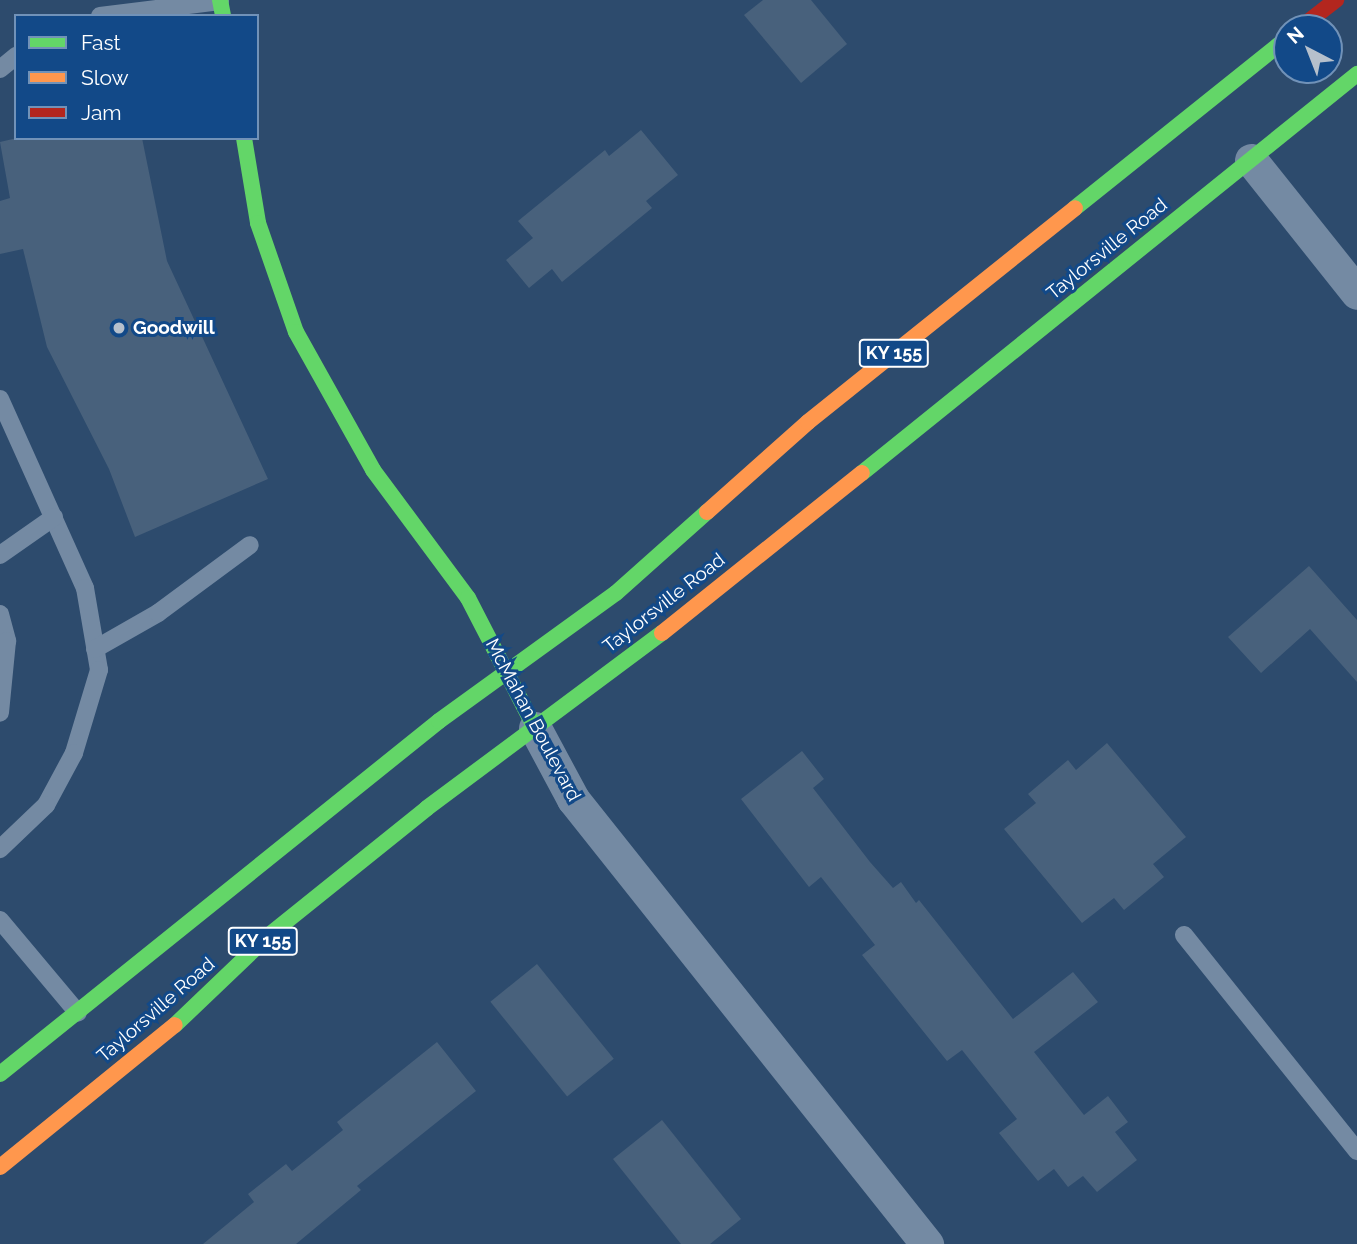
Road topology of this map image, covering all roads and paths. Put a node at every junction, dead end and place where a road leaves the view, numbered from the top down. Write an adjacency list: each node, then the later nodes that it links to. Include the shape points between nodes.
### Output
1 (1335, 0): 4 (main road)
2 (221, 6): 3 (lane)
3 (124, 14)
4 (1318, 14)
5 (1273, 49): 18 (main road, Taylorsville Road / KY 155, via 808,422 616,593)
6 (14, 58): 7 (lane)
7 (0, 69)
8 (1357, 74): 10 (main road, Taylorsville Road / KY 155)
9 (244, 140): 18 (main road, McMahan Boulevard, via 258,223 296,332 373,470 468,597)
10 (1251, 160): 11 (street); 20 (main road, Taylorsville Road / KY 155, via 661,634)
11 (1357, 293)
12 (0, 399): 13 (lane)
13 (54, 517): 15 (lane); 17 (lane, via 85,588)
14 (250, 545): 17 (lane, via 158,613)
15 (0, 555)
16 (0, 614): 19 (lane, via 7,640)
17 (95, 649): 21 (lane, via 99,670 74,753 46,805)
18 (506, 671): 20 (main road, McMahan Boulevard); 24 (main road, Taylorsville Road / KY 155)
19 (0, 713)
20 (535, 728): 27 (main road, Taylorsville Road / KY 155, via 268,936 169,1031); 28 (street, McMahan Boulevard, via 573,799)
21 (0, 849)
22 (0, 920): 24 (lane)
23 (1184, 934): 26 (lane)
24 (78, 1013): 25 (main road, Taylorsville Road / KY 155)
25 (0, 1074)
26 (1357, 1150)
27 (0, 1167)
28 (927, 1244)

